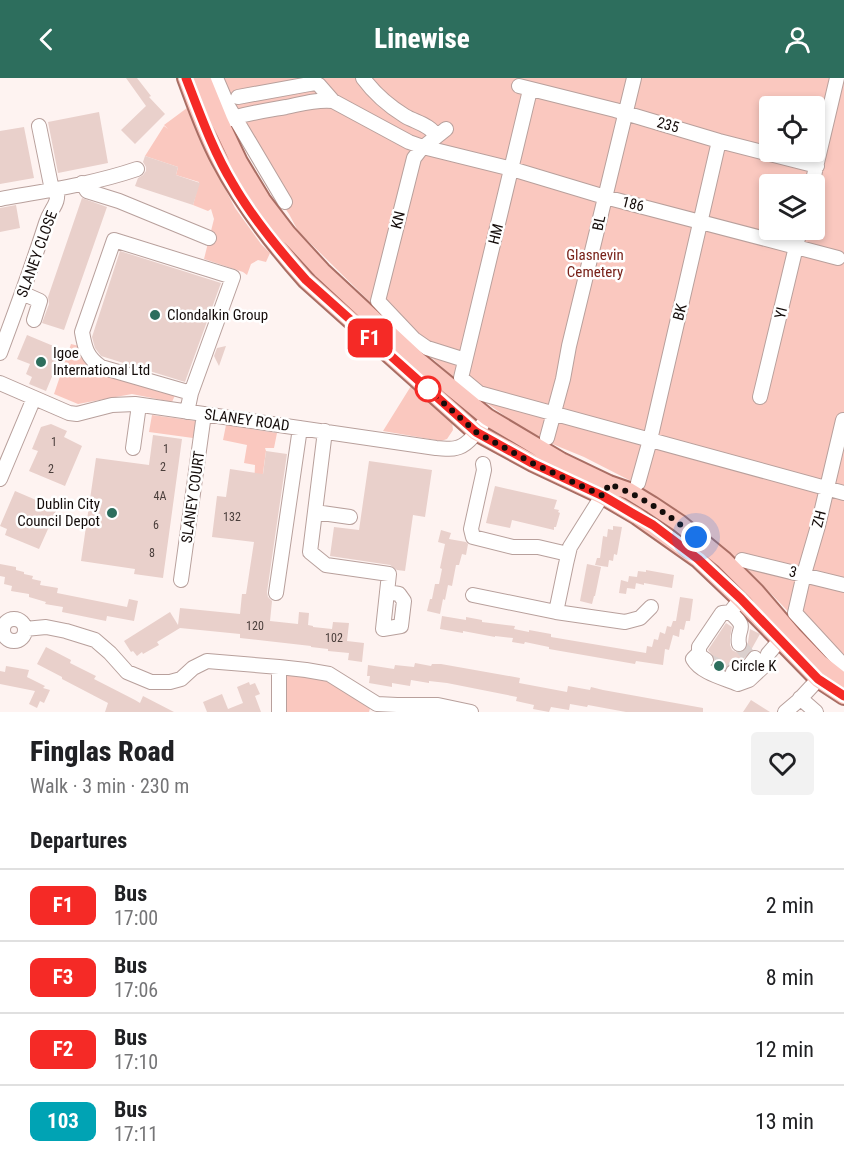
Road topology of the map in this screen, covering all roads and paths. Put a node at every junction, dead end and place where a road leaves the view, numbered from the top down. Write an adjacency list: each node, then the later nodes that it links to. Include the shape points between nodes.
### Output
1 (186, 78): 45 (main road, via 234,185 284,255 306,280)
2 (202, 78): 11 (main road)
3 (216, 78): 11 (street, via 228,106)
4 (363, 78): 14 (street, via 406,117 441,132)
5 (634, 78): 10 (street, BL)
6 (837, 78): 15 (street)
7 (525, 88): 10 (street, 235); 17 (street, HM)
8 (238, 97): 9 (street, 186, via 315,83)
9 (333, 101): 11 (street); 14 (street, 186)
10 (625, 114): 13 (street, 235); 21 (street, BL)
11 (227, 119): 23 (street); 41 (main road, via 239,162 288,234 412,354)
12 (39, 126): 20 (street)
13 (720, 141): 15 (street, 235); 24 (street, BK)
14 (426, 148): 17 (street, 186); 32 (street, KN, via 414,158 378,301 427,348)
15 (817, 166): 18 (street)
16 (137, 169): 19 (street)
17 (512, 169): 21 (street, 186); 32 (street, HM)
18 (815, 174)
19 (82, 183): 20 (street); 25 (street, via 87,190)
20 (54, 189): 22 (street); 29 (street, SLANEY CLOSE, via 58,200)
21 (605, 197): 24 (street, 186); 39 (street, BL)
22 (0, 199)
23 (285, 202)
24 (701, 222): 27 (street, 186); 47 (street, BK)
25 (209, 238)
26 (798, 240): 27 (street, YI)
27 (796, 247): 28 (street, 186); 35 (street, YI)
28 (838, 258)
29 (22, 293): 30 (street, via 40,301); 31 (street, SLANEY CLOSE)
30 (34, 320)
31 (0, 353)
32 (465, 360): 39 (street, HM, via 461,378 478,393)
33 (0, 383): 36 (street, SLANEY ROAD)
34 (191, 393): 34 (street, via 233,277 114,240 82,332 90,359 101,367); 38 (street)
35 (760, 397)
36 (34, 398): 37 (street, SLANEY ROAD, via 77,414 112,405); 50 (street)
37 (139, 405): 38 (street, SLANEY ROAD); 48 (street)
38 (187, 412): 40 (street, SLANEY ROAD)
39 (554, 413): 46 (street, BL); 47 (street)
40 (204, 414): 43 (street, SLANEY ROAD); 60 (street, SLANEY COURT)
41 (488, 417): 45 (street, SLANEY ROAD); 53 (main road)
42 (843, 420): 52 (street, ZH)
43 (300, 428): 44 (street, SLANEY ROAD); 63 (street)
44 (326, 431): 45 (street, SLANEY ROAD, via 456,449); 55 (street)
45 (476, 432): 53 (main road, via 532,463)
46 (547, 438)
47 (650, 440): 51 (street, BK); 52 (street)
48 (133, 448)
49 (483, 464): 57 (street, via 471,529 473,537)
50 (0, 479)
51 (638, 483)
52 (827, 488): 54 (street); 59 (street, ZH)
53 (606, 490): 57 (street); 65 (main road, via 698,559); 72 (main road, via 629,491 724,560)
54 (844, 493)
55 (315, 512): 56 (street); 62 (street, via 310,552 326,564 389,574)
56 (350, 518)
57 (568, 554): 67 (street)
58 (742, 560): 59 (street, 3)
59 (804, 574): 61 (street, 3); 72 (street, ZH, via 795,613)
60 (181, 580)
61 (844, 585)
62 (387, 592)
63 (276, 593)
64 (473, 595): 67 (street)
65 (736, 606): 69 (main road); 70 (street, via 742,627 738,638); 70 (street, via 722,613 699,647 702,656 693,659 702,669 738,684 763,667)
66 (651, 608): 67 (street, via 640,618 625,622)
67 (556, 612)
68 (25, 629): 71 (street, via 46,627 95,640 127,672 151,682 181,679 207,661)
69 (780, 640): 70 (street); 72 (main road)
70 (752, 653): 73 (street, via 742,675)
71 (279, 667): 77 (street); 78 (street, via 329,674 377,704 438,705)
72 (830, 671): 74 (main road); 75 (main road); 76 (street)
73 (733, 672)
74 (844, 682)
75 (844, 696)
76 (800, 698): 79 (street); 80 (street)
77 (279, 712)
78 (471, 712)
79 (785, 712)
80 (816, 712)

